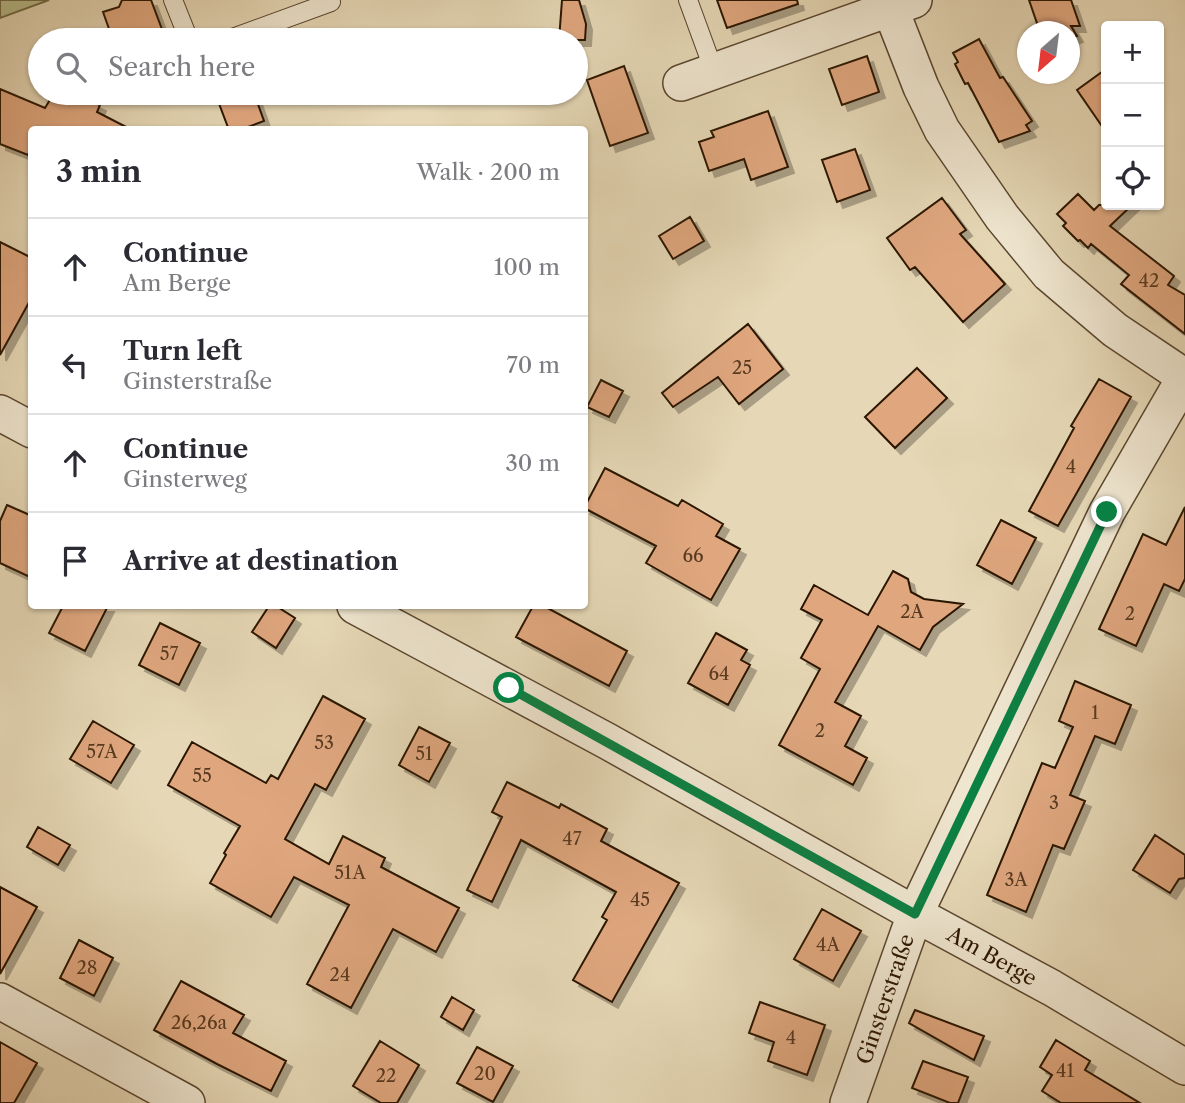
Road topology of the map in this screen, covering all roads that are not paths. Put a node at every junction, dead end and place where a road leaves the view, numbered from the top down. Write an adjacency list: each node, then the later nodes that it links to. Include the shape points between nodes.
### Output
1 (173, 0): 5 (lane)
2 (330, 0): 6 (lane)
3 (688, 0): 7 (lane)
4 (897, 3): 7 (street); 9 (street, via 921,87 942,130 1002,217 1049,274 1115,331)
5 (184, 28)
6 (261, 28)
7 (714, 71): 8 (street)
8 (681, 83)
9 (1185, 377): 13 (street, Ginsterstraße, via 1107,512)
10 (0, 413): 11 (street)
11 (28, 428)
12 (361, 609): 13 (street, Am Berge)
13 (915, 914): 15 (street, Am Berge); 17 (street, Ginsterstraße)
14 (0, 1000): 16 (street)
15 (1185, 1067)
16 (187, 1103)
17 (848, 1103)

